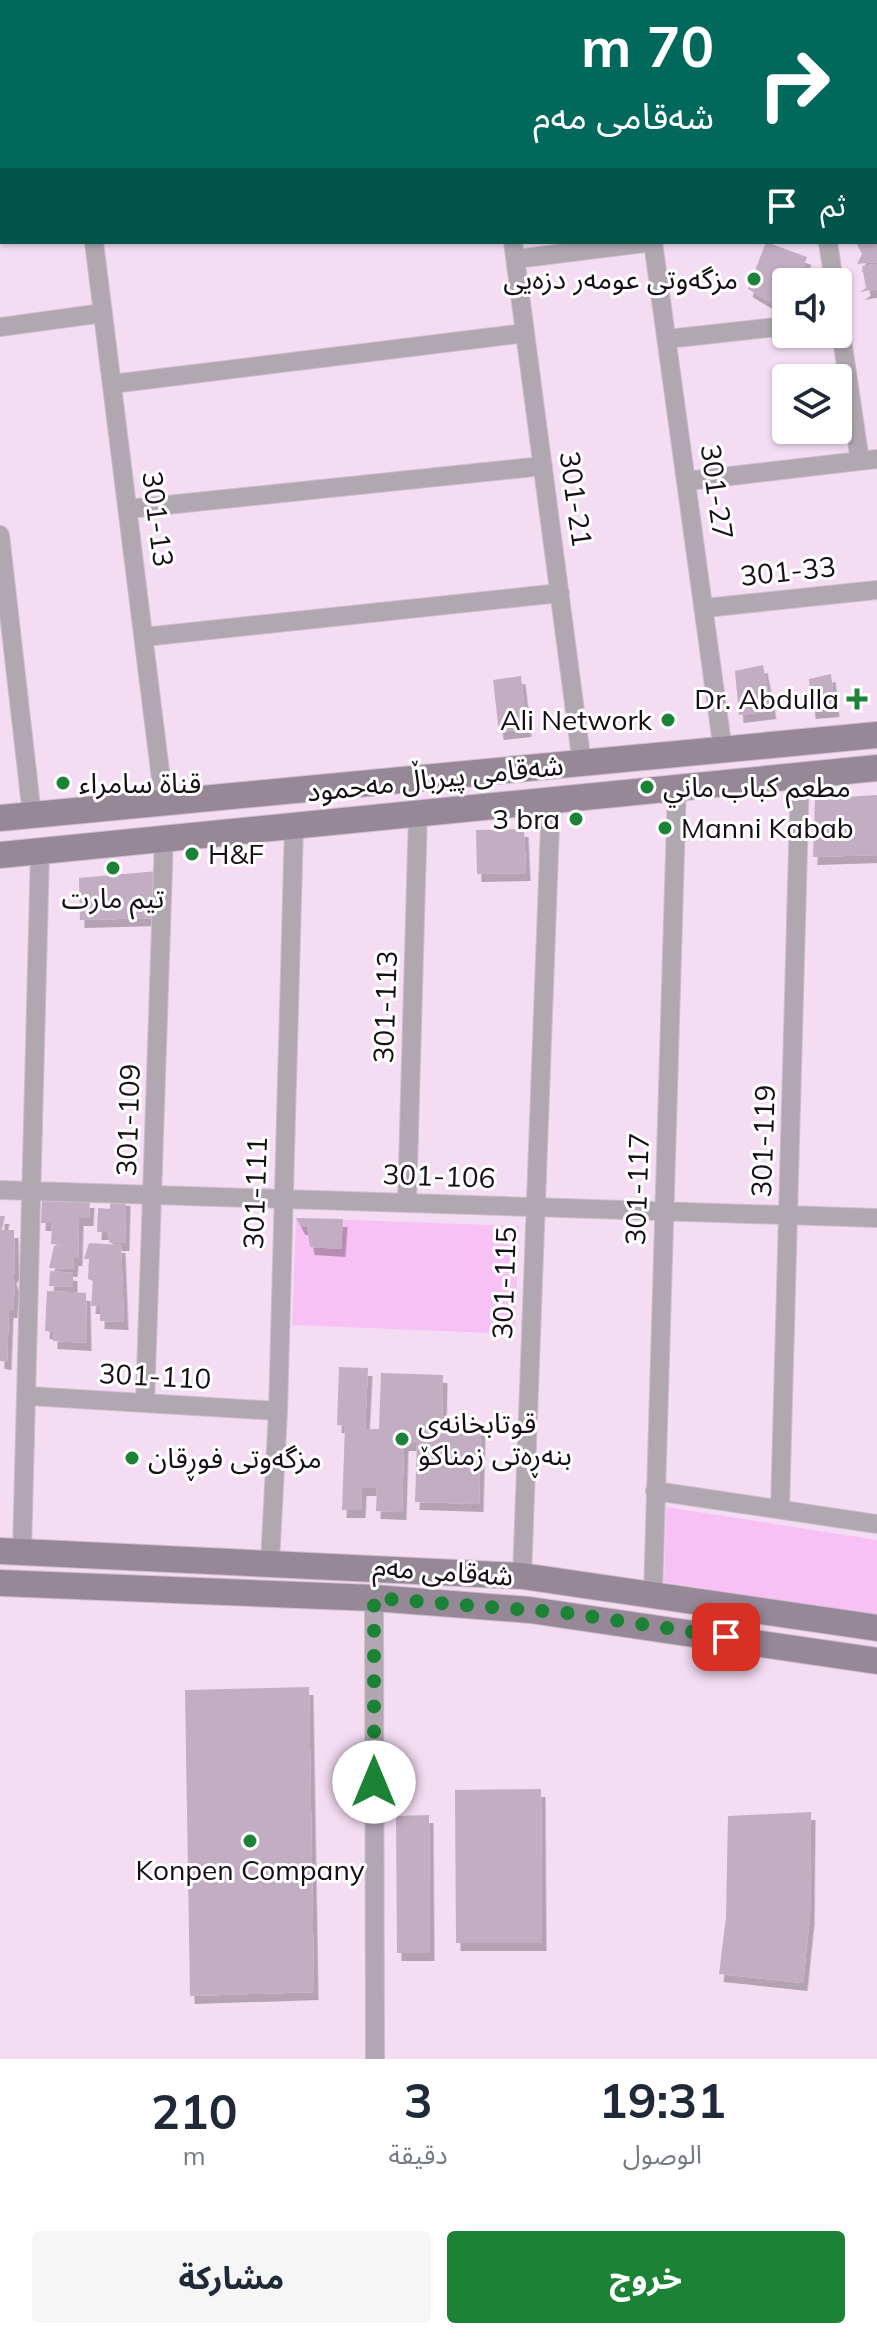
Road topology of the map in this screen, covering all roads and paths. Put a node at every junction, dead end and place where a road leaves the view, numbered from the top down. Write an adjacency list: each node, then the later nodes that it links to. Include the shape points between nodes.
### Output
1 (94, 244): 7 (street, 301-13)
2 (618, 244): 5 (street)
3 (653, 244): 11 (street, 301-27)
4 (828, 244): 6 (street)
5 (514, 250): 10 (street, 301-21)
6 (832, 268)
7 (103, 313): 8 (street); 13 (street, 301-13)
8 (0, 327)
9 (772, 328): 11 (street)
10 (525, 333): 13 (street); 15 (street, 301-21)
11 (667, 339): 16 (street, 301-27)
12 (844, 348): 14 (street)
13 (112, 384): 17 (street, 301-13)
14 (868, 460): 16 (street)
15 (543, 466): 17 (street); 20 (street, 301-21)
16 (687, 481): 21 (street, 301-27)
17 (128, 509): 22 (street, 301-13)
18 (1, 545): 23 (street)
19 (877, 590): 21 (street, 301-33)
20 (560, 593): 22 (street); 26 (street, 301-21)
21 (705, 608): 25 (street, 301-27)
22 (144, 637): 31 (street, 301-13)
23 (8, 679): 33 (street)
24 (877, 735): 25 (street, شەقامی پیرباڵ مەحمود)
25 (723, 751): 26 (street, شەقامی پیرباڵ مەحمود)
26 (582, 764): 31 (street, شەقامی پیرباڵ مەحمود)
27 (877, 768): 28 (street, شەقامی پیرباڵ مەحمود)
28 (800, 775): 29 (street, شەقامی پیرباڵ مەحمود); 46 (street, 301-119)
29 (677, 786): 30 (street, شەقامی پیرباڵ مەحمود); 45 (street, 301-117)
30 (551, 799): 32 (street, شەقامی پیرباڵ مەحمود); 44 (street, 301-115)
31 (164, 803): 33 (street, شەقامی پیرباڵ مەحمود)
32 (418, 812): 35 (street, شەقامی پیرباڵ مەحمود); 43 (street, 301-113)
33 (32, 815): 34 (street, شەقامی پیرباڵ مەحمود)
34 (0, 818)
35 (294, 825): 36 (street, شەقامی پیرباڵ مەحمود); 42 (street, 301-111)
36 (164, 838): 37 (street, شەقامی پیرباڵ مەحمود); 41 (street, 301-109)
37 (40, 851): 38 (street, شەقامی پیرباڵ مەحمود); 40 (street)
38 (0, 855)
39 (0, 1190): 40 (street, 301-106)
40 (30, 1191): 41 (street, 301-106); 48 (street)
41 (154, 1194): 42 (street, 301-106); 49 (street, 301-109)
42 (283, 1199): 43 (street, 301-106); 50 (street, 301-111)
43 (407, 1203): 44 (street, 301-106)
44 (535, 1207): 45 (street, 301-106); 56 (street, 301-115)
45 (664, 1211): 46 (street, 301-106); 51 (street, 301-117)
46 (789, 1215): 47 (street, 301-106); 52 (street, 301-119)
47 (877, 1218)
48 (29, 1396): 49 (street, 301-110); 54 (street)
49 (145, 1403): 50 (street, 301-110)
50 (278, 1411): 55 (street, 301-111)
51 (655, 1491): 52 (street); 58 (street, 301-117)
52 (780, 1509): 53 (street)
53 (877, 1524)
54 (11, 1552): 55 (street, شەقامی مەم)
55 (270, 1562): 56 (street, شەقامی مەم)
56 (522, 1576): 58 (street, شەقامی مەم)
57 (0, 1583): 59 (street, شەقامی مەم)
58 (653, 1594): 60 (street, شەقامی مەم)
59 (374, 1598): 62 (street, شەقامی مەم, via 567,1613); 64 (street)
60 (787, 1614): 61 (street, شەقامی مەم); 62 (street)
61 (877, 1628)
62 (784, 1646): 63 (street, شەقامی مەم)
63 (877, 1661)
64 (375, 2059)

